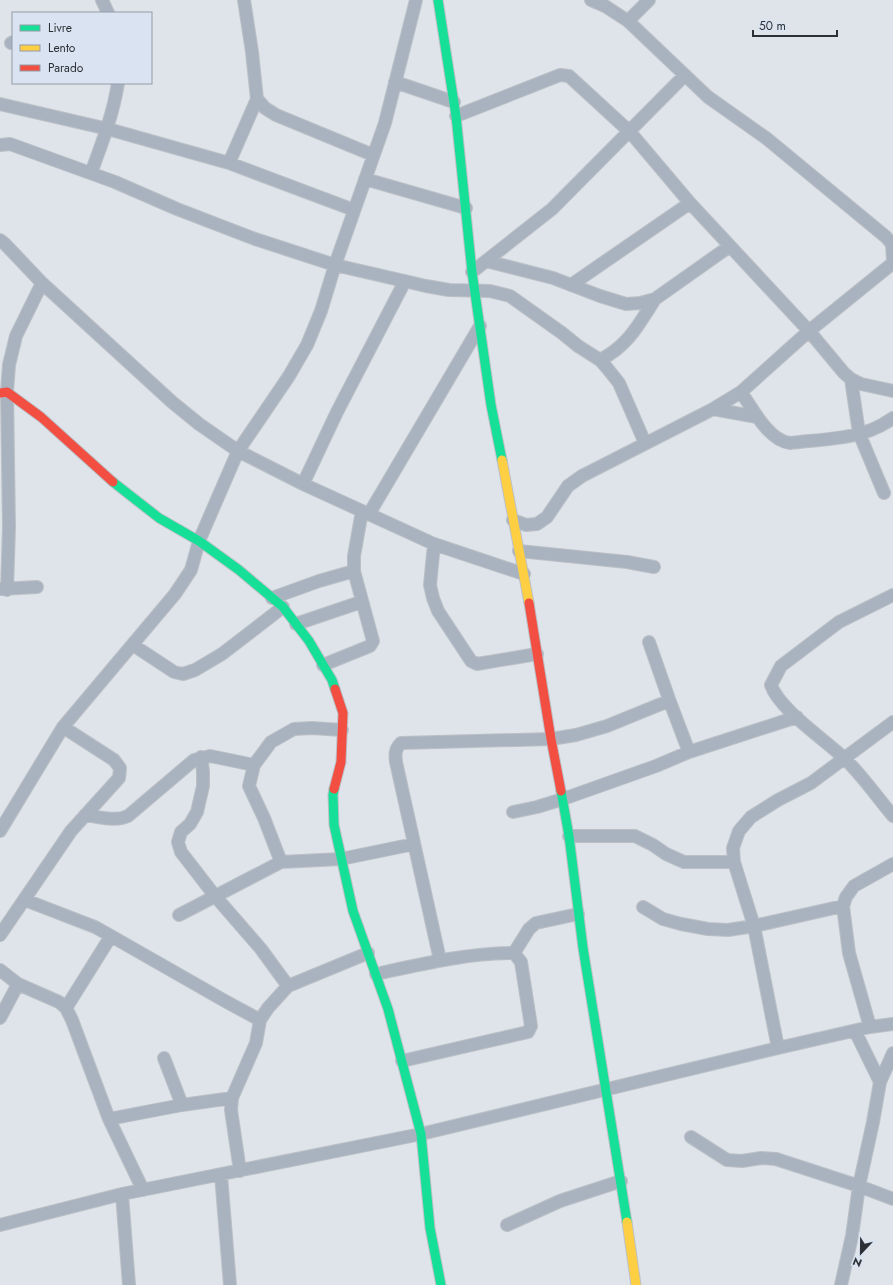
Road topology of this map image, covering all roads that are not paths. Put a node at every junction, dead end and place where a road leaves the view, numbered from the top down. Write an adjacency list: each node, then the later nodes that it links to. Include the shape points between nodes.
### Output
1 (102, 0): 7 (street)
2 (244, 0): 12 (street)
3 (416, 0): 10 (street)
4 (438, 0): 13 (street)
5 (591, 0): 8 (street)
6 (649, 0): 8 (street)
7 (106, 12)
8 (628, 21): 9 (street)
9 (685, 75): 17 (street); 27 (street, via 708,97 807,171)
10 (395, 82): 13 (street); 19 (street, via 385,123)
11 (118, 84): 16 (street)
12 (257, 99): 19 (street, via 276,115); 20 (street)
13 (454, 102): 15 (street)
14 (0, 104): 16 (street)
15 (456, 116): 17 (street, via 560,75 569,76); 24 (street)
16 (108, 129): 20 (street); 21 (street)
17 (630, 132): 23 (street); 29 (street, via 552,209)
18 (0, 145): 21 (street, via 10,144)
19 (373, 155): 22 (street)
20 (229, 163): 25 (street)
21 (91, 173): 31 (street, via 255,239)
22 (365, 179): 24 (street); 25 (street)
23 (690, 203): 28 (street); 35 (street)
24 (466, 208): 32 (street)
25 (354, 210): 31 (street)
26 (0, 240): 34 (street)
27 (892, 244): 30 (street)
28 (730, 246): 37 (street); 39 (street)
29 (486, 261): 32 (street); 35 (street, via 554,278)
30 (893, 262): 39 (street)
31 (335, 265): 33 (street); 50 (street, via 322,311 307,345)
32 (472, 272): 36 (street)
33 (405, 281): 36 (street, via 449,290); 52 (street)
34 (42, 283): 44 (street, via 16,336); 50 (street, via 172,402)
35 (571, 285): 37 (street, via 626,304 640,304)
36 (475, 291): 38 (street); 40 (street, via 490,291 510,296)
37 (655, 299): 40 (street, via 633,333 621,346)
38 (480, 326): 54 (street); 55 (street, via 491,406)
39 (809, 331): 41 (street); 43 (street)
40 (600, 360): 49 (street, via 619,383)
41 (851, 379): 42 (street, via 861,384); 48 (street)
42 (893, 391)
43 (741, 392): 45 (street); 46 (street)
44 (3, 393): 51 (street); 56 (street, via 41,417 122,490 159,518)
45 (713, 409): 46 (street); 49 (street)
46 (757, 417): 48 (street, via 782,443)
47 (893, 418): 48 (street, via 870,431)
48 (859, 433): 53 (street)
49 (645, 443): 55 (street, via 568,486 547,517 538,524 526,525)
50 (238, 451): 52 (street); 56 (street)
51 (4, 481): 63 (street)
52 (303, 484): 54 (street)
53 (884, 493)
54 (365, 513): 57 (street); 60 (street, via 354,556)
55 (513, 520): 58 (street)
56 (199, 541): 65 (street); 70 (street, via 191,570 175,594)
57 (434, 544): 61 (street); 71 (street, via 430,585 433,598 438,611 471,661 477,664)
58 (519, 551): 59 (street); 61 (street)
59 (654, 567)
60 (354, 571): 65 (street); 66 (street)
61 (524, 574): 71 (street)
62 (37, 587): 63 (street)
63 (3, 589)
64 (893, 595): 74 (street, via 839,622 780,666 771,685 773,692)
65 (272, 598): 67 (street)
66 (361, 602): 68 (street); 72 (street, via 372,644)
67 (283, 607): 68 (street); 70 (street, via 222,654 183,674 174,672)
68 (296, 624): 72 (street)
69 (649, 642): 73 (street)
70 (133, 645): 76 (street)
71 (537, 654): 78 (street)
72 (323, 665): 77 (street, via 332,680 343,713)
73 (670, 702): 78 (street, via 607,726); 79 (street)
74 (796, 717): 79 (street); 81 (street)
75 (893, 722): 81 (street)
76 (63, 728): 85 (street, via 114,760 120,768 119,778); 87 (street)
77 (342, 730): 82 (street, via 294,729 271,742); 90 (street, via 340,762 333,795 334,825)
78 (551, 739): 83 (street); 89 (street, via 401,743 395,754 396,762)
79 (689, 752): 83 (street)
80 (201, 757): 82 (street, via 210,756); 85 (street, via 194,760 128,816 116,819); 94 (street, via 203,786 197,812 190,824 181,832 178,842 181,852)
81 (844, 758): 86 (street); 92 (street, via 811,783 751,817 739,831 733,848)
82 (254, 765): 91 (street, via 249,786)
83 (563, 799): 84 (street); 88 (street)
84 (513, 812)
85 (85, 815): 95 (street, via 71,831)
86 (893, 816)
87 (0, 831)
88 (569, 836): 92 (street, via 635,836 684,862); 98 (street)
89 (414, 844): 90 (street); 105 (street)
90 (341, 859): 91 (street); 103 (street, via 352,911)
91 (281, 862): 94 (street)
92 (734, 862): 100 (street)
93 (893, 864): 96 (street, via 854,886)
94 (215, 896): 99 (street); 109 (street)
95 (25, 900): 101 (street); 102 (street)
96 (843, 906): 100 (street); 114 (street, via 849,953)
97 (643, 907): 100 (street, via 663,919 708,929 728,930)
98 (578, 914): 104 (street, via 536,923 529,929); 122 (street)
99 (179, 915)
100 (754, 926): 116 (street)
101 (0, 935)
102 (112, 936): 110 (street); 112 (street)
103 (368, 953): 107 (street); 109 (street)
104 (514, 953): 105 (street); 119 (street, via 521,962 531,1026 528,1032)
105 (440, 960): 107 (street)
106 (0, 970): 108 (street)
107 (376, 974): 119 (street)
108 (18, 984): 110 (street, via 59,1002); 111 (street)
109 (288, 986): 112 (street)
110 (66, 1008): 125 (street)
111 (0, 1018)
112 (260, 1020): 123 (street, via 256,1043)
113 (893, 1024): 114 (street)
114 (870, 1027): 115 (street)
115 (855, 1031): 116 (street); 121 (street)
116 (778, 1048): 122 (street)
117 (893, 1053): 120 (street)
118 (164, 1058): 124 (street)
119 (402, 1061): 126 (street)
120 (889, 1069): 121 (street)
121 (880, 1082): 131 (street)
122 (605, 1089): 126 (street); 130 (street)
123 (232, 1098): 124 (street); 128 (street, via 231,1110)
124 (182, 1105): 125 (street)
125 (109, 1119): 132 (street)
126 (420, 1134): 128 (street); 139 (street, via 430,1228)
127 (691, 1137): 131 (street, via 727,1160 776,1159)
128 (240, 1171): 129 (street)
129 (221, 1175): 132 (street); 138 (street)
130 (621, 1181): 136 (street, via 560,1201); 140 (street)
131 (859, 1186): 134 (street); 141 (street, via 852,1236)
132 (143, 1190): 133 (street)
133 (122, 1194): 135 (street); 137 (street)
134 (893, 1199)
135 (0, 1225)
136 (507, 1225)
137 (129, 1285)
138 (230, 1285)
139 (441, 1285)
140 (636, 1285)
141 (841, 1285)

